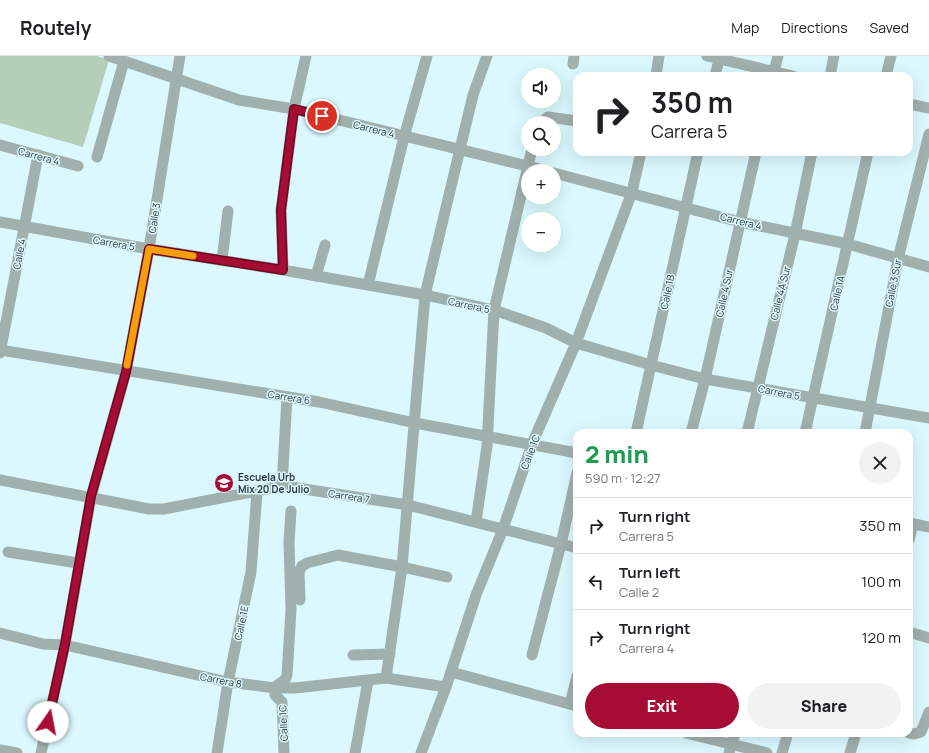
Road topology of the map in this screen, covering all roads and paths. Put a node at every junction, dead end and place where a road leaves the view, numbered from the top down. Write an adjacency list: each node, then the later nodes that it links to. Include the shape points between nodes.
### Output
1 (109, 56): 12 (street, Carrera 4)
2 (180, 56): 19 (street, Calle 3)
3 (306, 56): 22 (street)
4 (426, 56): 26 (street)
5 (487, 56): 28 (street, via 473,95)
6 (659, 56): 13 (street)
7 (707, 56): 11 (street)
8 (778, 56): 16 (street)
9 (834, 56): 17 (street)
10 (892, 56): 18 (street)
11 (719, 58): 14 (street); 15 (street)
12 (124, 61): 19 (street, Carrera 4); 35 (street)
13 (657, 72)
14 (716, 72)
15 (767, 72)
16 (774, 72)
17 (831, 72)
18 (887, 72)
19 (175, 78): 22 (street, Carrera 4, via 239,100); 49 (street, Calle 3)
20 (913, 105): 21 (street)
21 (929, 108)
22 (294, 109): 26 (street, Carrera 4); 53 (street, via 281,210)
23 (561, 119): 24 (street)
24 (573, 120)
25 (929, 134): 50 (street, Calle 3 Sur)
26 (404, 137): 28 (street, Carrera 4); 55 (street)
27 (0, 145): 29 (street, Carrera 4)
28 (459, 150): 36 (street, Carrera 4); 56 (street)
29 (38, 155): 37 (street, Carrera 4); 45 (street, Calle 4)
30 (640, 156): 40 (street, Calle 1C)
31 (697, 156): 41 (street, Calle 1B)
32 (755, 156): 44 (street, Calle 4 Sur)
33 (811, 156): 46 (street, Calle 4A Sur)
34 (867, 156): 47 (street, Calle 1A)
35 (97, 157)
36 (521, 165)
37 (78, 166)
38 (561, 175): 40 (street, Carrera 4)
39 (521, 192): 57 (street)
40 (632, 192): 41 (street, Carrera 4); 58 (street, Calle 1C)
41 (686, 207): 44 (street, Carrera 4); 60 (street, Calle 1B)
42 (228, 211): 51 (street)
43 (0, 222): 45 (street, Carrera 5)
44 (740, 222): 46 (street, Carrera 4); 62 (street, Calle 4 Sur)
45 (24, 226): 49 (street, Carrera 5); 59 (street, Calle 4)
46 (795, 234): 47 (street, Carrera 4); 63 (street, Calle 4A Sur)
47 (848, 244): 50 (street, Carrera 4); 65 (street, Calle 1A)
48 (325, 245): 54 (street)
49 (149, 249): 51 (street, Carrera 5); 61 (street, Calle 3)
50 (898, 259): 52 (street, Carrera 4); 66 (street, Calle 3 Sur)
51 (222, 260): 53 (street, Carrera 5)
52 (929, 267)
53 (280, 269): 54 (street, Carrera 5)
54 (316, 276): 55 (street, Carrera 5)
55 (368, 285): 56 (street, Carrera 5)
56 (425, 295): 57 (street, Carrera 5); 68 (street)
57 (494, 310): 58 (street, Carrera 5, via 546,328); 74 (street)
58 (576, 343): 60 (street, Carrera 5); 75 (street, Calle 1C)
59 (0, 351): 61 (street, Carrera 6)
60 (651, 365): 62 (street, Carrera 5); 69 (street, Calle 1B)
61 (126, 372): 64 (street, Carrera 6); 81 (street, Calle 3)
62 (705, 379): 63 (street, Carrera 5); 70 (street, Calle 4 Sur)
63 (758, 388): 65 (street, Carrera 5); 71 (street, Calle 4A Sur)
64 (287, 397): 68 (street, Carrera 6); 78 (street)
65 (813, 399): 66 (street, Carrera 5); 72 (street, Calle 1A)
66 (869, 408): 67 (street, Carrera 5); 73 (street, Calle 3 Sur)
67 (929, 418)
68 (415, 423): 74 (street, Carrera 6); 82 (street)
69 (637, 429)
70 (691, 429)
71 (748, 429)
72 (806, 429)
73 (866, 429)
74 (488, 437): 75 (street, Carrera 6); 84 (street)
75 (532, 444): 76 (street, Carrera 6); 87 (street, Calle 1C)
76 (573, 451)
77 (0, 480): 81 (street, Carrera 7)
78 (287, 487): 80 (street, Carrera 7); 82 (street, Carrera 7)
79 (573, 491): 88 (street)
80 (257, 492): 81 (street, Carrera 7, via 164,509 149,509); 105 (street, Calle 1E, via 251,572)
81 (91, 496): 91 (street, Calle 3)
82 (408, 505): 84 (street, Carrera 7); 92 (street)
83 (291, 511): 107 (street, via 291,610 287,675 285,680 277,684)
84 (476, 522): 87 (street, Carrera 7)
85 (913, 523): 86 (street)
86 (929, 527)
87 (503, 529): 88 (street, Carrera 7); 102 (street, Calle 1C, via 476,595)
88 (561, 544): 89 (street, Carrera 7); 100 (street)
89 (573, 547)
90 (8, 552): 91 (street)
91 (78, 564): 98 (street, Calle 3)
92 (402, 566): 93 (street); 94 (street, via 342,555 307,563 302,566 300,572); 99 (street)
93 (447, 577)
94 (300, 600)
95 (0, 633): 98 (street, Carrera 8, via 43,644)
96 (913, 633): 97 (street)
97 (929, 638)
98 (65, 644): 105 (street, Carrera 8); 117 (street, Calle 3)
99 (390, 654): 101 (street); 103 (street)
100 (532, 654)
101 (353, 655)
102 (451, 672): 106 (street, Calle 1C); 108 (street)
103 (386, 678): 104 (street, Carrera 8); 106 (street, Carrera 8)
104 (368, 681): 107 (street, Carrera 8); 120 (street)
105 (228, 682): 107 (street, Carrera 8); 118 (street, Calle 1E)
106 (446, 687): 121 (street, Calle 1C)
107 (277, 688): 119 (street, Calle 1C, via 275,694 282,702)
108 (573, 705)
109 (929, 712): 110 (street, via 921,732)
110 (913, 734)
111 (704, 737): 114 (street)
112 (787, 737): 123 (street)
113 (855, 737): 124 (street)
114 (732, 743): 122 (street)
115 (0, 750): 116 (street)
116 (17, 753)
117 (41, 753)
118 (216, 753)
119 (284, 753)
120 (355, 753)
121 (421, 753)
122 (767, 753)
123 (782, 753)
124 (850, 753)

